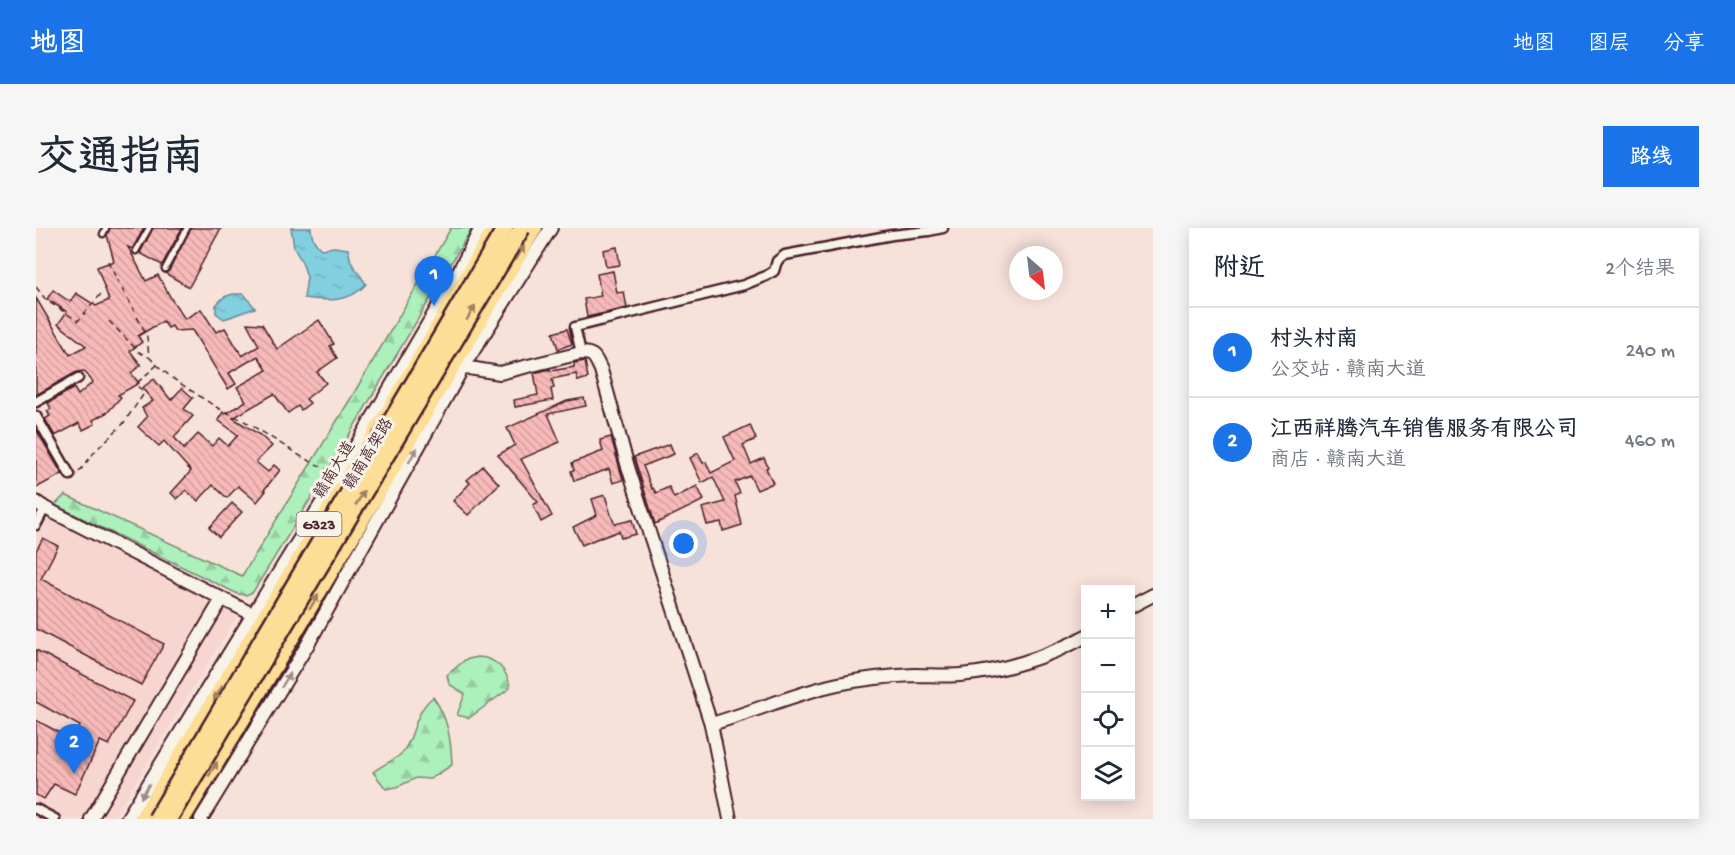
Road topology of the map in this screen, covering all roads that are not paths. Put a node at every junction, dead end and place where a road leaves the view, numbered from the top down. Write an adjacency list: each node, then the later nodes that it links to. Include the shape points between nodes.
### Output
1 (106, 228): 10 (lane)
2 (149, 228): 11 (lane)
3 (187, 228): 13 (lane)
4 (481, 228): 26 (street, via 339,475)
5 (495, 228): 12 (main road, 赣南大道 / G323)
6 (506, 228): 34 (highway, 赣南高架路, bridge)
7 (522, 228): 35 (highway, 赣南高架路, one-way to 7, bridge)
8 (943, 228): 15 (street, via 785,255 777,261 774,271 744,285 575,327)
9 (540, 230): 14 (main road, G323, one-way to 9); 16 (street)
10 (103, 234)
11 (136, 251)
12 (478, 258): 14 (main road); 33 (main road, 赣南大道 / G323, one-way to 33)
13 (165, 269)
14 (508, 274): 36 (main road, G323, one-way to 14)
15 (580, 353): 16 (street, via 500,373); 28 (street, via 595,357 601,369 634,487)
16 (463, 367): 37 (street, one-way to 16, via 308,644)
17 (78, 378): 18 (street)
18 (36, 402)
19 (36, 416): 20 (street)
20 (70, 475)
21 (41, 505): 22 (street); 24 (street)
22 (36, 525)
23 (1153, 595): 25 (street)
24 (222, 599): 26 (street); 31 (street)
25 (1135, 605)
26 (252, 614): 32 (street, one-way to 32)
27 (1081, 638): 28 (street, via 986,671 835,685)
28 (711, 724): 38 (street)
29 (36, 809): 30 (street)
30 (55, 819)
31 (91, 819)
32 (127, 819)
33 (142, 819)
34 (156, 819)
35 (169, 819)
36 (183, 819)
37 (201, 819)
38 (730, 819)

